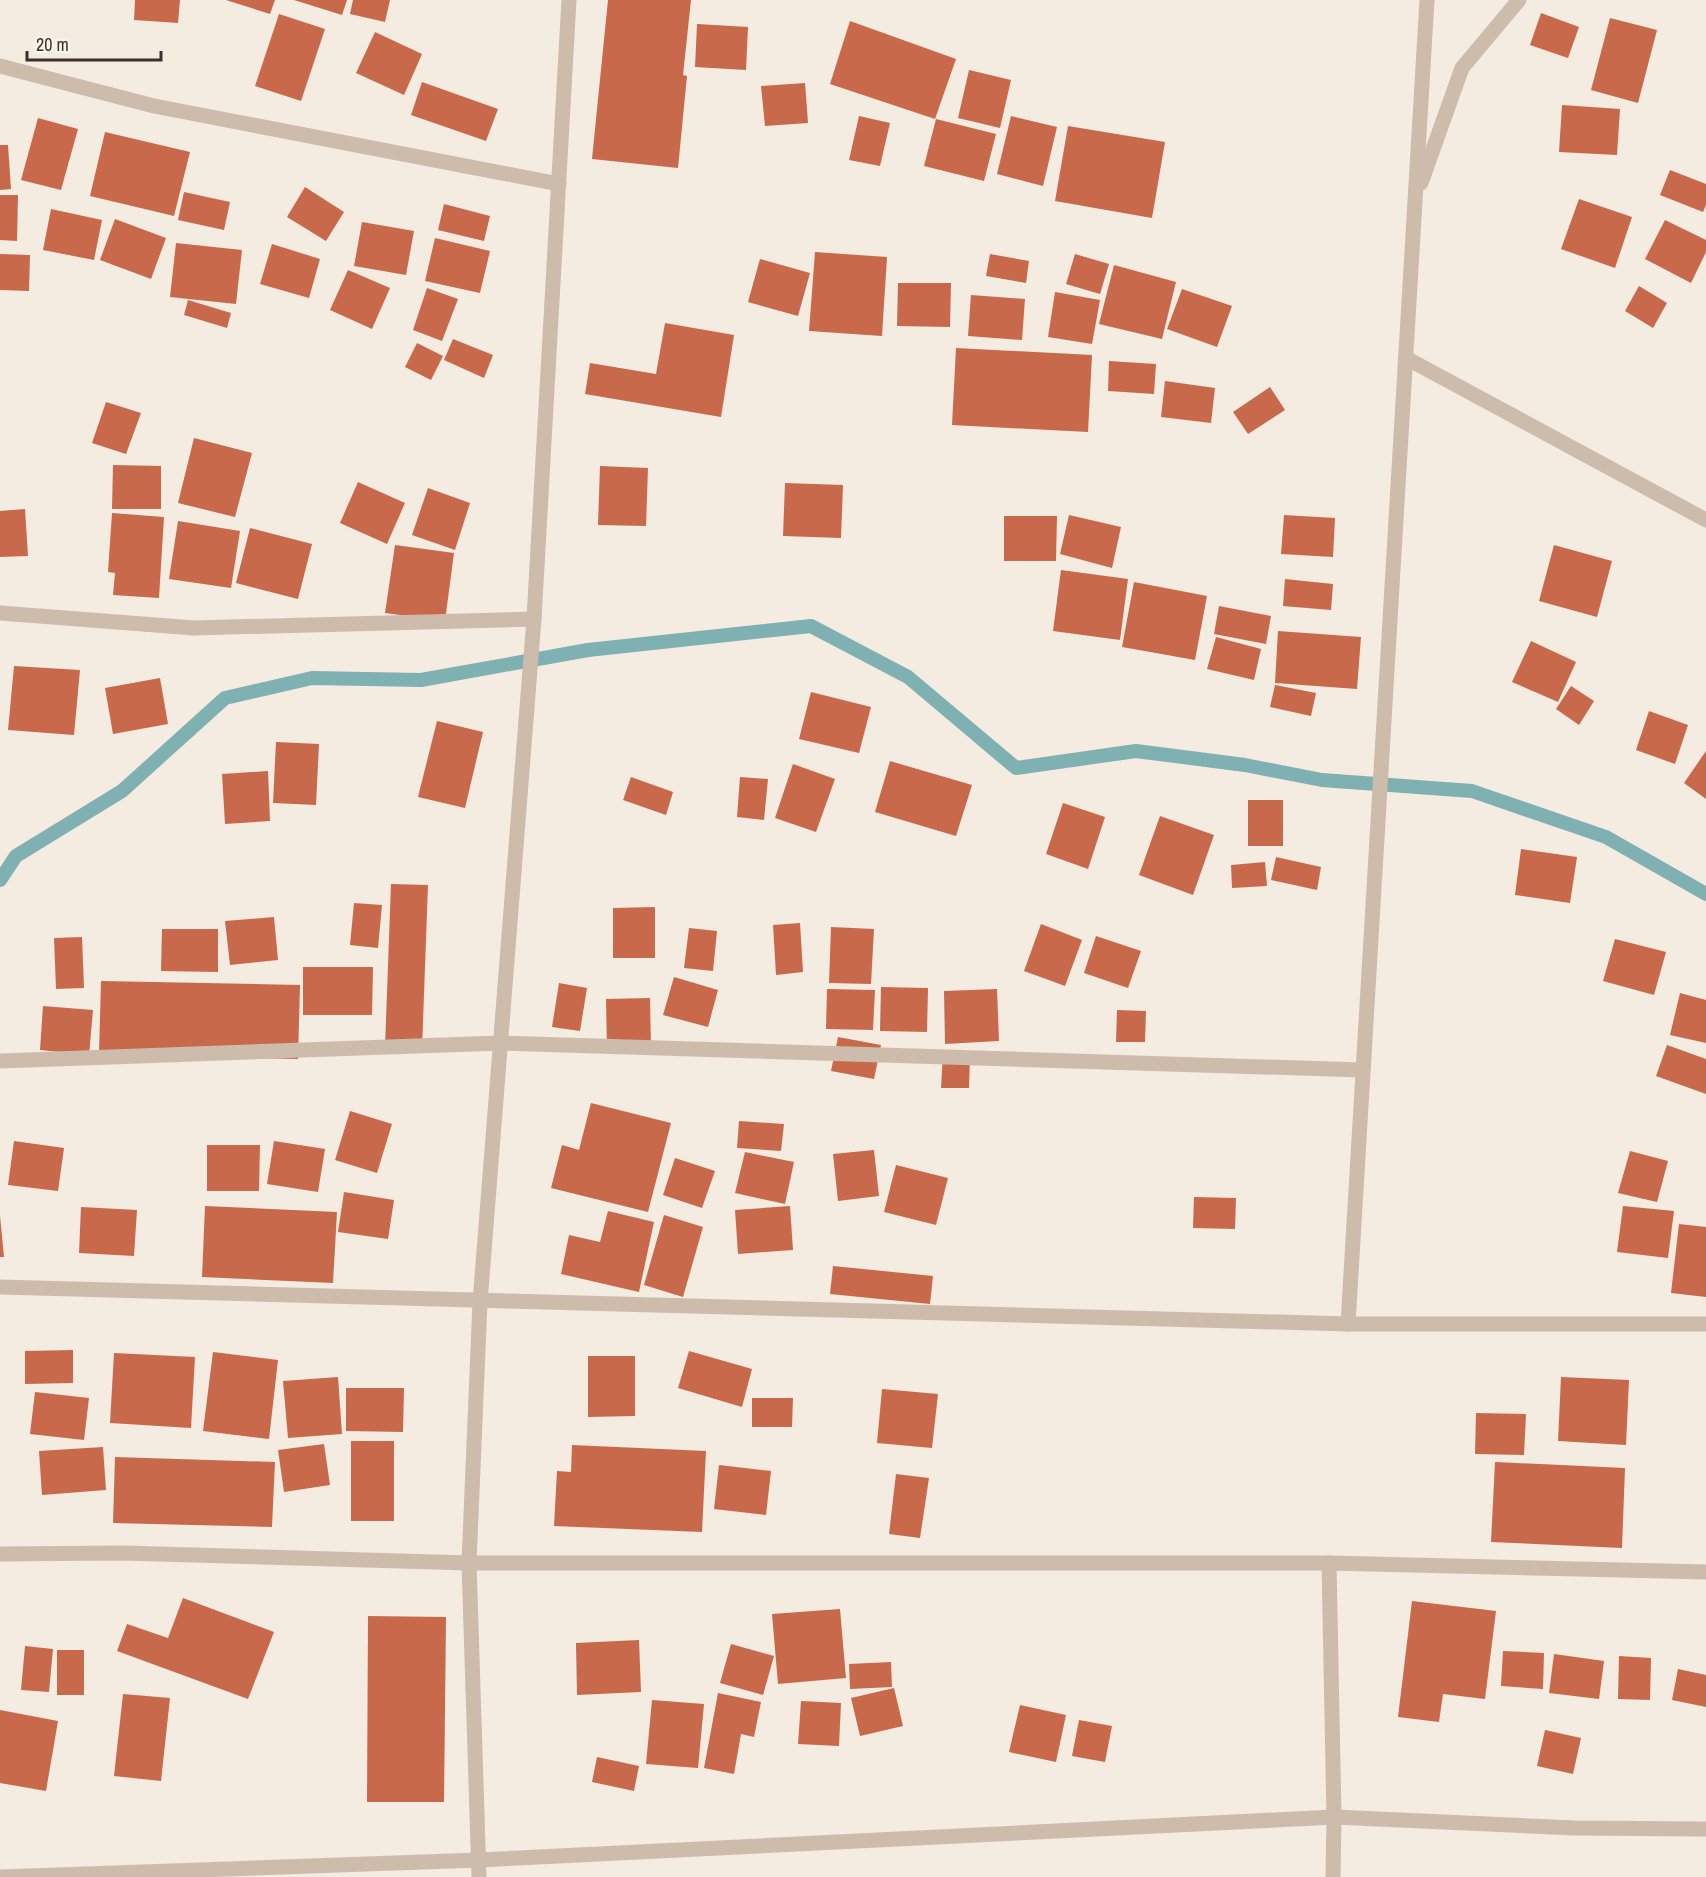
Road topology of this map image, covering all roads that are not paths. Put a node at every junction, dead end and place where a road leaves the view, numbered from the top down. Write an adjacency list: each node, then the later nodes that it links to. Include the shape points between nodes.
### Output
1 (569, 0): 5 (street)
2 (1427, 0): 6 (street)
3 (1519, 0): 6 (street, via 1462,68)
4 (0, 66): 5 (street, via 154,106)
5 (559, 184): 10 (street)
6 (1415, 200): 7 (street)
7 (1406, 358): 8 (street); 13 (street)
8 (1706, 520)
9 (0, 613): 10 (street, via 194,628)
10 (534, 619): 11 (street)
11 (500, 1043): 12 (street); 13 (street); 15 (street)
12 (0, 1061)
13 (1363, 1070): 16 (street)
14 (0, 1287): 15 (street)
15 (480, 1302): 16 (street); 19 (street)
16 (1348, 1324): 17 (street)
17 (1706, 1324)
18 (0, 1554): 19 (street, via 122,1553)
19 (470, 1563): 20 (street); 24 (street)
20 (1329, 1563): 21 (street); 22 (street)
21 (1706, 1572)
22 (1334, 1817): 23 (street, via 1574,1828); 24 (street); 27 (street)
23 (1706, 1829)
24 (479, 1860): 25 (street); 26 (street)
25 (0, 1877)
26 (479, 1877)
27 (1333, 1877)

